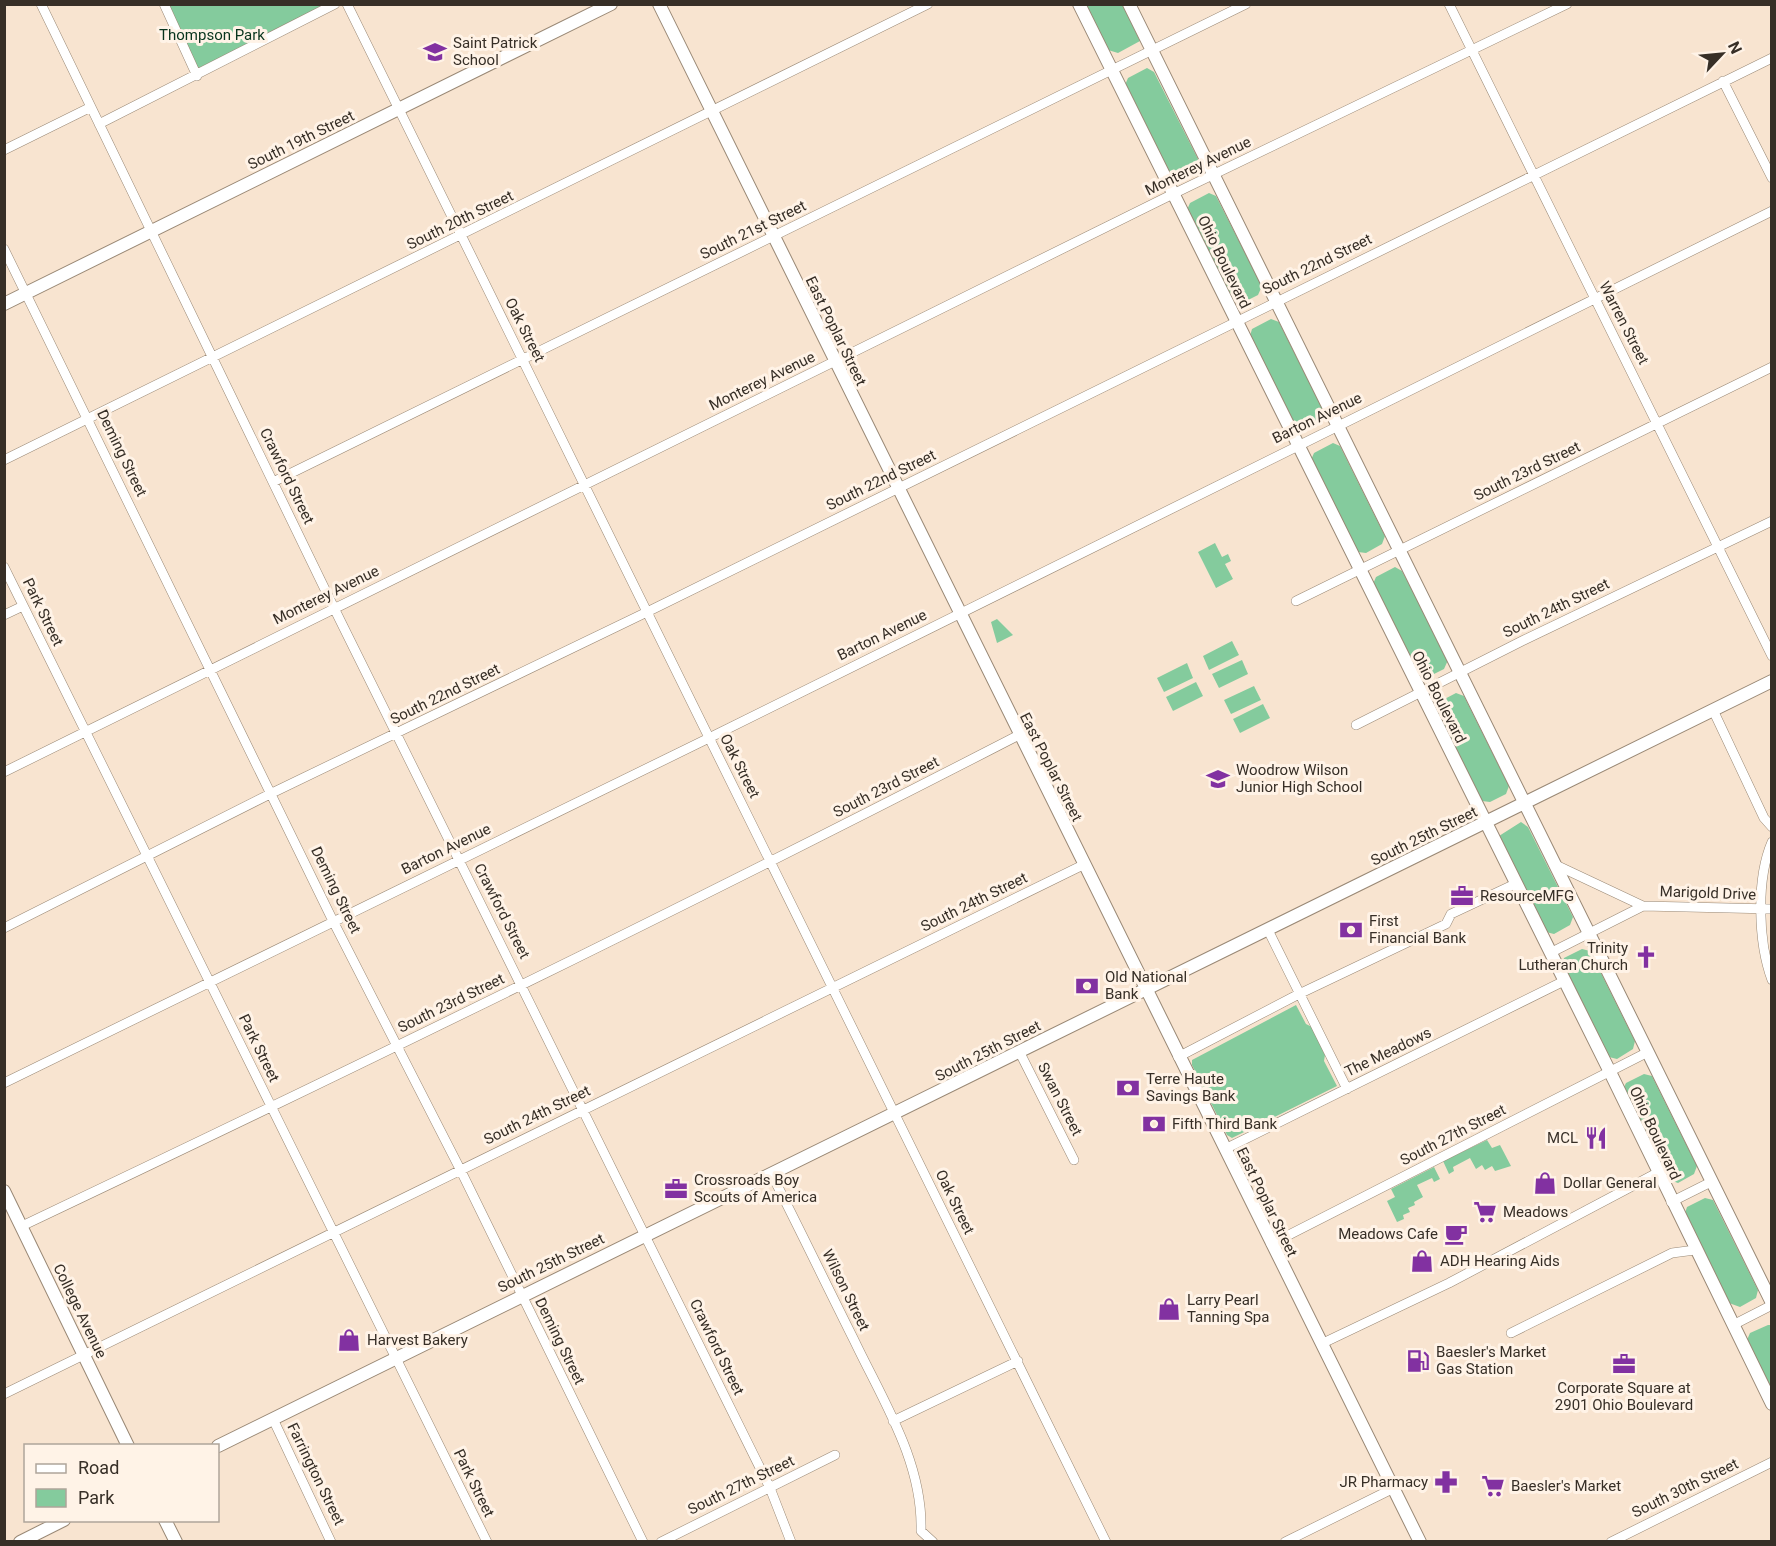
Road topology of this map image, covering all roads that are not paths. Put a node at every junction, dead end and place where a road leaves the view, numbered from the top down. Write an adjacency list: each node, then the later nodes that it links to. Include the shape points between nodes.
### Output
1 (41, 4): 19 (street, Crawford Street)
2 (164, 4): 17 (street)
3 (335, 4): 17 (street)
4 (347, 4): 20 (street, Oak Street)
5 (611, 4): 20 (street, South 19th Street)
6 (659, 4): 21 (street, East Poplar Street)
7 (928, 4): 21 (street, South 20th Street)
8 (1079, 4): 16 (street, Ohio Boulevard)
9 (1130, 4): 13 (street, Ohio Boulevard)
10 (1246, 4): 13 (street, South 21st Street)
11 (1449, 4): 14 (street, Warren Street)
12 (1567, 4): 14 (street, Monterey Avenue)
13 (1153, 50): 16 (street, South 21st Street); 24 (street, Ohio Boulevard)
14 (1472, 51): 24 (street, Monterey Avenue); 25 (street, Warren Street)
15 (1772, 58): 18 (street, South 22nd Street)
16 (1111, 69): 27 (street, Ohio Boulevard); 31 (street, South 21st Street)
17 (196, 76): 22 (street)
18 (1723, 81): 25 (street, South 22nd Street); 26 (street)
19 (91, 107): 22 (street, Crawford Street); 23 (street)
20 (399, 109): 29 (street, South 19th Street); 30 (street, Oak Street)
21 (712, 111): 30 (street, South 20th Street); 31 (street, East Poplar Street)
22 (99, 124): 29 (street, Crawford Street)
23 (4, 150)
24 (1214, 175): 27 (street, Monterey Avenue); 35 (street, Ohio Boulevard)
25 (1533, 175): 34 (street, Warren Street); 35 (street, South 22nd Street)
26 (1772, 178)
27 (1173, 194): 37 (street, Ohio Boulevard); 40 (street, Monterey Avenue)
28 (1772, 212): 34 (street, Barton Avenue)
29 (152, 230): 33 (street, South 19th Street); 38 (street, Crawford Street)
30 (462, 236): 38 (street, South 20th Street); 39 (street, Oak Street)
31 (774, 237): 39 (street, South 21st Street); 40 (street, East Poplar Street)
32 (4, 249): 33 (street, Deming Street)
33 (26, 294): 36 (street, South 19th Street); 42 (street, Deming Street)
34 (1596, 298): 43 (street, Warren Street); 44 (street, Barton Avenue)
35 (1275, 301): 37 (street, South 22nd Street); 44 (street, Ohio Boulevard)
36 (4, 304)
37 (1236, 320): 45 (street, Ohio Boulevard); 49 (street, South 22nd Street)
38 (214, 359): 42 (street, South 20th Street); 47 (street, Crawford Street)
39 (523, 360): 47 (street, South 21st Street); 48 (street, Oak Street)
40 (834, 363): 48 (street, Monterey Avenue); 49 (street, East Poplar Street)
41 (1772, 367): 43 (street, South 23rd Street)
42 (88, 419): 46 (street, South 20th Street); 62 (street, Deming Street)
43 (1658, 424): 51 (street, Warren Street); 52 (street, South 23rd Street)
44 (1338, 425): 45 (street, Barton Avenue); 52 (street, Ohio Boulevard)
45 (1297, 445): 54 (street, Ohio Boulevard); 59 (street, Barton Avenue)
46 (4, 460)
47 (273, 482): 57 (street, Crawford Street)
48 (584, 484): 57 (street, Monterey Avenue); 58 (street, Oak Street)
49 (897, 489): 58 (street, South 22nd Street); 59 (street, East Poplar Street)
50 (1772, 521): 51 (street, South 24th Street)
51 (1718, 547): 61 (street, Warren Street); 63 (street, South 24th Street)
52 (1399, 549): 54 (street, South 23rd Street); 63 (street, Ohio Boulevard)
53 (4, 567): 56 (street, Park Street)
54 (1359, 569): 55 (street, South 23rd Street); 65 (street, Ohio Boulevard)
55 (1296, 601)
56 (23, 606): 60 (street); 68 (street, Park Street)
57 (334, 608): 62 (street, Monterey Avenue); 69 (street, Crawford Street)
58 (647, 612): 69 (street, South 22nd Street); 71 (street, Oak Street)
59 (959, 614): 70 (street, East Poplar Street); 71 (street, Barton Avenue)
60 (4, 615)
61 (1772, 656)
62 (210, 669): 68 (street, Monterey Avenue); 73 (street, Deming Street)
63 (1461, 674): 65 (street, South 24th Street); 74 (street, Ohio Boulevard)
64 (1772, 681): 66 (street, South 25th Street)
65 (1421, 694): 67 (street, South 24th Street); 75 (street, Ohio Boulevard)
66 (1713, 710): 74 (street, South 25th Street); 76 (street, via 1764,818)
67 (1356, 725)
68 (86, 732): 72 (street, Monterey Avenue); 78 (street, Park Street)
69 (397, 734): 73 (street, South 22nd Street); 79 (street, Crawford Street)
70 (1018, 735): 80 (street, South 23rd Street); 81 (street, East Poplar Street)
71 (710, 738): 79 (street, Barton Avenue); 80 (street, Oak Street)
72 (4, 772)
73 (272, 794): 78 (street, South 22nd Street); 86 (street, Deming Street)
74 (1525, 802): 75 (street, South 25th Street); 82 (street, Ohio Boulevard)
75 (1485, 822): 83 (street, Ohio Boulevard); 88 (street, South 25th Street)
76 (1772, 827)
77 (1772, 842): 85 (street, via 1762,878)
78 (150, 857): 87 (street, South 22nd Street); 93 (street, Park Street)
79 (459, 860): 86 (street, Barton Avenue); 94 (street, Crawford Street)
80 (772, 863): 94 (street, South 23rd Street); 95 (street, Oak Street)
81 (1083, 865): 95 (street, South 24th Street); 96 (street, East Poplar Street)
82 (1556, 865): 84 (street, Marigold Drive); 89 (street, Ohio Boulevard)
83 (1515, 884): 90 (street, Ohio Boulevard); 97 (street, via 1451,914 1446,924)
84 (1643, 906): 85 (street, Marigold Drive); 89 (street, Marigold Drive)
85 (1766, 909): 91 (street, via 1766,964)
86 (333, 921): 93 (street, Barton Avenue); 98 (street, Deming Street)
87 (4, 928)
88 (1268, 930): 96 (street, South 25th Street); 97 (street)
89 (1589, 933): 90 (street, Marigold Drive); 100 (street, Ohio Boulevard)
90 (1550, 953): 92 (street, Ohio Boulevard)
91 (1772, 980)
92 (1564, 981): 102 (street, Ohio Boulevard); 104 (street, The Meadows)
93 (211, 983): 103 (street, Barton Avenue); 105 (street, Park Street)
94 (523, 986): 98 (street, South 23rd Street); 106 (street, Crawford Street)
95 (832, 989): 106 (street, South 24th Street); 107 (street, Oak Street)
96 (1145, 991): 99 (street, South 25th Street); 101 (street, East Poplar Street)
97 (1299, 994): 101 (street); 104 (street)
98 (398, 1046): 105 (street, South 23rd Street); 110 (street, Deming Street)
99 (1019, 1051): 107 (street, South 25th Street); 109 (street, Swan Street)
100 (1648, 1052): 102 (street, South 27th Street); 113 (street, Ohio Boulevard)
101 (1178, 1057): 108 (street, East Poplar Street)
102 (1610, 1072): 112 (street, Ohio Boulevard); 120 (street, South 27th Street)
103 (4, 1083)
104 (1347, 1089): 108 (street, The Meadows)
105 (272, 1107): 117 (street, South 23rd Street); 118 (street, Park Street)
106 (583, 1109): 110 (street, South 24th Street); 119 (street, Crawford Street)
107 (895, 1114): 111 (street, South 25th Street); 129 (street, Oak Street)
108 (1225, 1149): 120 (street, East Poplar Street)
109 (1074, 1160)
110 (460, 1169): 118 (street, South 24th Street); 122 (street, Deming Street)
111 (771, 1173): 119 (street, South 25th Street); 133 (street, Wilson Street)
112 (1658, 1173): 115 (street, Ohio Boulevard); 126 (street, via 1449,1283)
113 (1711, 1182): 115 (street); 123 (street, Ohio Boulevard)
114 (4, 1191): 116 (street, College Avenue)
115 (1671, 1202): 121 (street, Ohio Boulevard)
116 (9, 1208): 117 (street, College Avenue)
117 (22, 1226): 127 (street, College Avenue)
118 (334, 1232): 127 (street, South 24th Street); 128 (street, Park Street)
119 (645, 1234): 122 (street, South 25th Street); 138 (street, Crawford Street)
120 (1270, 1244): 126 (street, East Poplar Street)
121 (1695, 1250): 124 (street, Ohio Boulevard); 125 (street, via 1672,1253)
122 (521, 1295): 128 (street, South 25th Street); 147 (street, Deming Street)
123 (1772, 1304): 124 (street)
124 (1733, 1325): 131 (street, Ohio Boulevard)
125 (1511, 1333)
126 (1321, 1344): 139 (street, East Poplar Street)
127 (85, 1355): 130 (street, South 24th Street); 134 (street, College Avenue)
128 (396, 1358): 132 (street, South 25th Street); 146 (street, Park Street)
129 (1018, 1361): 133 (street); 152 (street, Oak Street)
130 (4, 1394)
131 (1772, 1404)
132 (273, 1419): 135 (street, South 25th Street); 145 (street, Farrington Street)
133 (893, 1421): 142 (street, Wilson Street, via 915,1473 922,1503)
134 (127, 1444)
135 (219, 1446)
136 (835, 1455): 138 (street, South 27th Street)
137 (1772, 1462): 155 (street, South 30th Street)
138 (771, 1488): 148 (street, South 27th Street); 149 (street, Crawford Street)
139 (1394, 1488): 153 (street); 154 (street, East Poplar Street)
140 (62, 1522): 143 (street)
141 (166, 1522): 144 (street)
142 (921, 1531): 150 (street); 151 (street)
143 (22, 1541)
144 (176, 1542)
145 (332, 1542)
146 (487, 1542)
147 (643, 1542)
148 (661, 1542)
149 (791, 1542)
150 (917, 1542)
151 (933, 1542)
152 (1106, 1542)
153 (1285, 1542)
154 (1420, 1542)
155 (1611, 1542)

